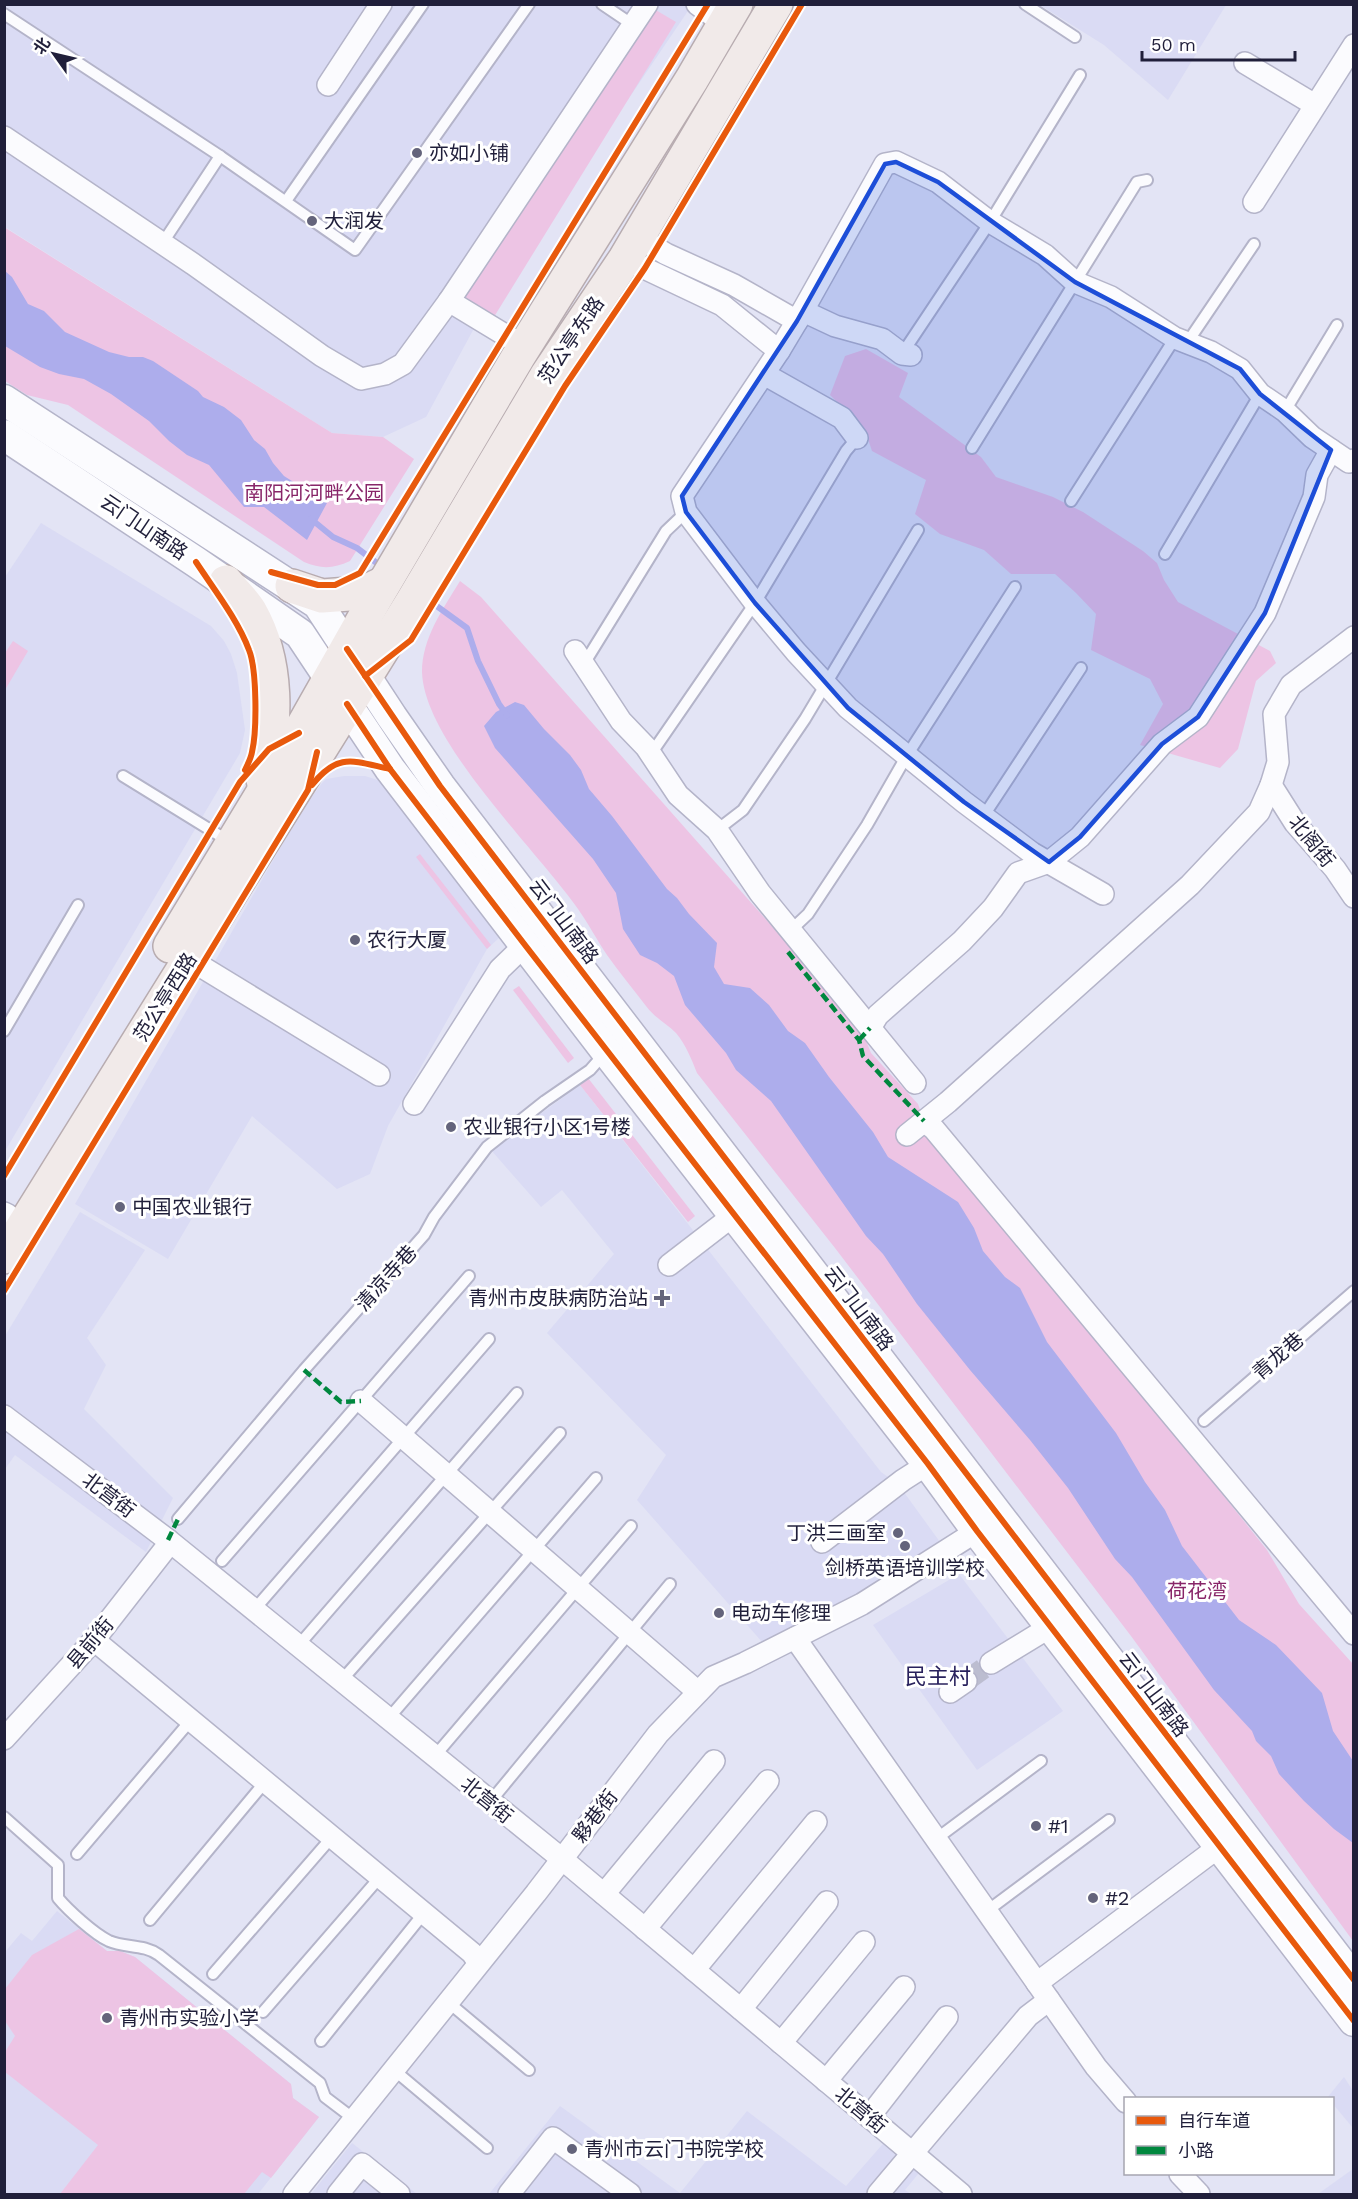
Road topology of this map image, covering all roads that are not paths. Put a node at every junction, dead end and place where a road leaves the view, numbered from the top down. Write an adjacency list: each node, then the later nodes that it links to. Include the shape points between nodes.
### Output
1 (381, 4): 16 (street)
2 (423, 4): 21 (lane)
3 (529, 4): 21 (lane, via 355,250)
4 (602, 4): 11 (lane)
5 (647, 4): 11 (street)
6 (697, 4): 10 (street)
7 (776, 4): 26 (main road, 范公亭东路)
8 (1025, 4): 12 (lane)
9 (4, 14): 19 (lane)
10 (730, 14): 33 (main road, 范公亭东路)
11 (633, 25): 28 (street)
12 (1075, 37)
13 (1353, 45): 17 (street)
14 (1245, 63): 17 (street)
15 (1080, 75): 23 (lane)
16 (328, 85)
17 (1315, 105): 22 (street)
18 (4, 137): 24 (street)
19 (220, 156): 21 (lane); 24 (lane)
20 (1147, 180): 27 (lane, via 1137,182)
21 (286, 201)
22 (1254, 201)
23 (990, 222): 27 (street, via 1045,255); 29 (street, via 938,182 896,162 885,164); 34 (lane)
24 (162, 244): 28 (street, via 322,357 361,379 385,374 403,364)
25 (1254, 244): 31 (lane)
26 (632, 248): 29 (street, via 666,254); 32 (street, via 722,305); 57 (main road, 范公亭东路, via 547,375)
27 (1075, 282): 31 (street, via 1111,297); 41 (lane)
28 (449, 301): 33 (street)
29 (800, 316): 32 (street); 34 (street, via 882,339)
30 (1337, 325): 38 (lane)
31 (1181, 340): 36 (street, via 1240,369); 44 (lane)
32 (779, 351): 35 (street)
33 (521, 352): 49 (main road, 范公亭东路)
34 (906, 355)
35 (764, 374): 40 (street, via 842,418); 45 (street, via 682,496)
36 (1260, 394): 38 (street); 47 (lane)
37 (4, 400): 50 (main road, 云门山南路)
38 (1285, 411): 42 (street)
39 (4, 435): 48 (main road, 云门山南路)
40 (857, 438): 52 (lane)
41 (972, 448)
42 (1331, 450): 43 (street, via 1348,462); 68 (street, via 1317,475 1314,497 1266,613 1198,717 1162,744 1080,837)
43 (1353, 460)
44 (1071, 501)
45 (686, 512): 52 (street); 55 (lane, via 666,531)
46 (918, 530): 58 (lane)
47 (1165, 554)
48 (226, 582): 59 (main road, 云门山南路, via 300,634); 64 (main road, via 249,608 265,643 271,670 273,720)
49 (384, 583): 50 (main road, via 363,593 322,596); 54 (main road, 范公亭东路)
50 (292, 586): 54 (main road, 云门山南路, via 318,604)
51 (1015, 587): 61 (lane)
52 (755, 603): 58 (street); 60 (lane)
53 (1353, 637): 63 (street, via 1291,685 1274,714 1278,762)
54 (347, 649): 57 (main road, 云门山南路); 59 (main road, 范公亭西路)
55 (579, 658): 60 (street, via 621,720)
56 (1081, 668): 65 (lane)
57 (365, 676): 59 (main road, 范公亭西路); 83 (main road, 云门山南路)
58 (825, 683): 61 (street); 66 (lane, via 743,810)
59 (338, 691): 64 (main road, 范公亭西路); 73 (main road, 云门山南路, via 390,769); 74 (main road, 范公亭西路)
60 (651, 754): 66 (street, via 678,795)
61 (906, 757): 65 (street); 72 (lane, via 815,904)
62 (123, 776): 67 (lane)
63 (1271, 784): 70 (street, 北阁街, via 1295,823 1335,869); 81 (street, via 1259,812 1190,885)
64 (258, 799): 67 (main road, 范公亭西路)
65 (983, 817): 68 (street)
66 (717, 830): 72 (street)
67 (232, 843): 84 (main road, 范公亭西路)
68 (1049, 862): 69 (street); 75 (street, via 1018,873 962,941 879,1015)
69 (1103, 894)
70 (1353, 897)
71 (78, 905): 76 (lane)
72 (791, 930): 79 (street)
73 (525, 945): 77 (main road, 云门山南路); 80 (street, via 500,969)
74 (189, 959): 78 (street); 85 (main road, 范公亭西路)
75 (870, 1028)
76 (4, 1031)
77 (606, 1051): 83 (main road, 云门山南路); 100 (lane, 清凉寺巷, via 590,1070 487,1147 424,1235)
78 (379, 1076)
79 (915, 1083)
80 (414, 1104)
81 (924, 1121): 82 (street); 112 (street)
82 (907, 1135)
83 (744, 1207): 86 (street); 96 (main road, 云门山南路); 147 (main road, 云门山南路)
84 (6, 1216)
85 (4, 1257)
86 (669, 1265)
87 (469, 1276): 91 (lane)
88 (1353, 1291): 93 (lane, 青龙巷)
89 (489, 1339): 95 (lane)
90 (517, 1393): 97 (lane)
91 (361, 1401): 95 (street); 106 (lane)
92 (4, 1416): 103 (street, 北营街)
93 (1204, 1421)
94 (560, 1433): 99 (lane)
95 (403, 1437): 97 (street); 109 (lane)
96 (928, 1464): 102 (main road, 云门山南路); 104 (street)
97 (446, 1475): 99 (street); 115 (lane)
98 (596, 1478): 105 (lane)
99 (489, 1512): 105 (street); 117 (lane)
100 (178, 1519)
101 (631, 1526): 108 (lane)
102 (977, 1531): 110 (main road, 云门山南路); 113 (street, 夥巷街, via 862,1604)
103 (168, 1540): 109 (street, 北营街); 114 (street, 县前街)
104 (822, 1542)
105 (534, 1551): 108 (street); 119 (lane)
106 (222, 1562)
107 (670, 1584): 111 (lane)
108 (578, 1589): 111 (street); 122 (lane)
109 (254, 1610): 115 (street, 北营街)
110 (1050, 1627): 116 (street); 133 (main road, 云门山南路)
111 (630, 1634): 118 (street); 127 (lane)
112 (1353, 1634)
113 (795, 1638): 118 (street, 夥巷街, via 713,1677); 132 (street)
114 (94, 1640): 120 (street); 121 (street, 县前街)
115 (298, 1646): 117 (street, 北营街)
116 (991, 1663)
117 (341, 1681): 119 (street, 北营街)
118 (698, 1692): 135 (street, 夥巷街, via 658,1734)
119 (388, 1719): 122 (street, 北营街)
120 (191, 1720): 126 (street); 134 (lane)
121 (4, 1739)
122 (434, 1757): 127 (street, 北营街)
123 (714, 1761): 137 (street)
124 (1041, 1761): 132 (lane)
125 (768, 1781): 142 (street)
126 (266, 1782): 131 (street); 141 (lane)
127 (490, 1802): 135 (street, 北营街)
128 (4, 1817): 162 (lane, via 58,1865 58,1898 69,1911 109,1941 151,1949 320,2083 325,2097)
129 (1109, 1820): 139 (lane)
130 (816, 1822): 145 (street)
131 (332, 1837): 136 (street); 146 (lane)
132 (936, 1839): 139 (street)
133 (1220, 1846): 149 (street); 154 (main road, 云门山南路)
134 (77, 1854)
135 (562, 1859): 137 (street, 北营街); 144 (street, 夥巷街)
136 (380, 1877): 140 (street); 152 (lane)
137 (604, 1894): 142 (street, 北营街)
138 (827, 1902): 151 (street)
139 (987, 1911): 149 (street)
140 (424, 1913): 144 (street); 155 (lane)
141 (150, 1920)
142 (645, 1929): 145 (street, 北营街)
143 (864, 1942): 156 (street)
144 (479, 1963): 150 (street, 夥巷街)
145 (694, 1970): 151 (street, 北营街)
146 (213, 1974)
147 (1353, 1980)
148 (903, 1987): 159 (street)
149 (1043, 1991): 160 (street); 164 (street, via 1028,2016)
150 (448, 2002): 157 (street, 夥巷街); 158 (lane)
151 (741, 2009): 156 (street, 北营街)
152 (263, 2012)
153 (947, 2017): 161 (street)
154 (1353, 2021)
155 (321, 2041)
156 (781, 2043): 159 (street, 北营街)
157 (394, 2070): 162 (street, 夥巷街); 163 (lane)
158 (529, 2070)
159 (826, 2081): 161 (street, 北营街)
160 (1124, 2101)
161 (869, 2117): 164 (street, 北营街)
162 (354, 2119): 166 (street, 夥巷街)
163 (487, 2148)
164 (913, 2154): 171 (street); 172 (street, 北营街)
165 (1181, 2175): 173 (street)
166 (294, 2194)
167 (338, 2194): 168 (street, via 362,2164)
168 (399, 2194)
169 (509, 2194): 170 (street, via 553,2138)
170 (630, 2194)
171 (879, 2194)
172 (961, 2194)
173 (1199, 2194)

